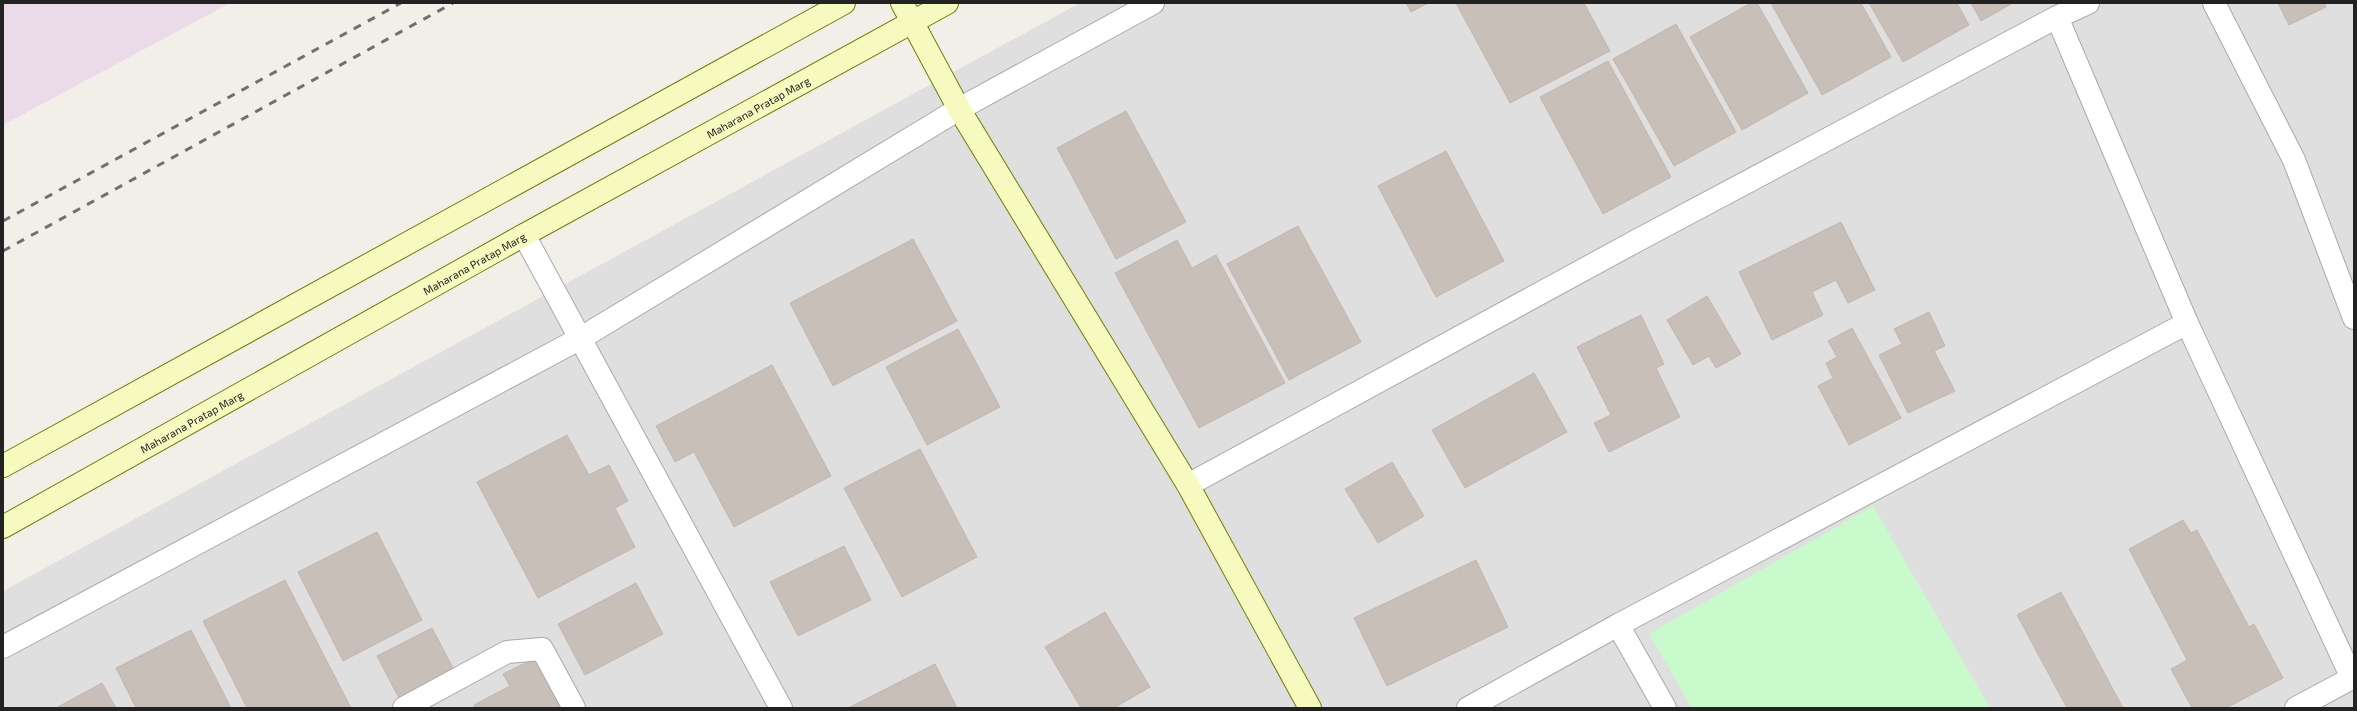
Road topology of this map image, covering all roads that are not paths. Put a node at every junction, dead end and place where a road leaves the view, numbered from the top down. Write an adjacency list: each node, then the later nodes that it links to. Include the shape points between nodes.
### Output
1 (844, 3): 13 (main road)
2 (947, 3): 6 (main road, Maharana Pratap Marg)
3 (1153, 3): 8 (street)
4 (2088, 3): 7 (street)
5 (2214, 3): 10 (street, via 2294,160)
6 (907, 12): 8 (main road); 9 (main road, Maharana Pratap Marg)
7 (2057, 17): 11 (street); 14 (street, via 1638,240)
8 (959, 109): 12 (street); 14 (main road)
9 (524, 235): 12 (street); 15 (main road, Maharana Pratap Marg)
10 (2354, 318)
11 (2187, 323): 16 (street); 18 (street)
12 (581, 338): 17 (street); 21 (street)
13 (3, 466)
14 (1188, 485): 22 (main road)
15 (3, 527)
16 (1618, 625): 23 (street); 24 (street)
17 (3, 647)
18 (2353, 678): 25 (street)
19 (404, 708): 20 (street, via 507,652 542,649)
20 (574, 708)
21 (781, 708)
22 (1310, 708)
23 (1468, 708)
24 (1665, 708)
25 (2296, 708)

